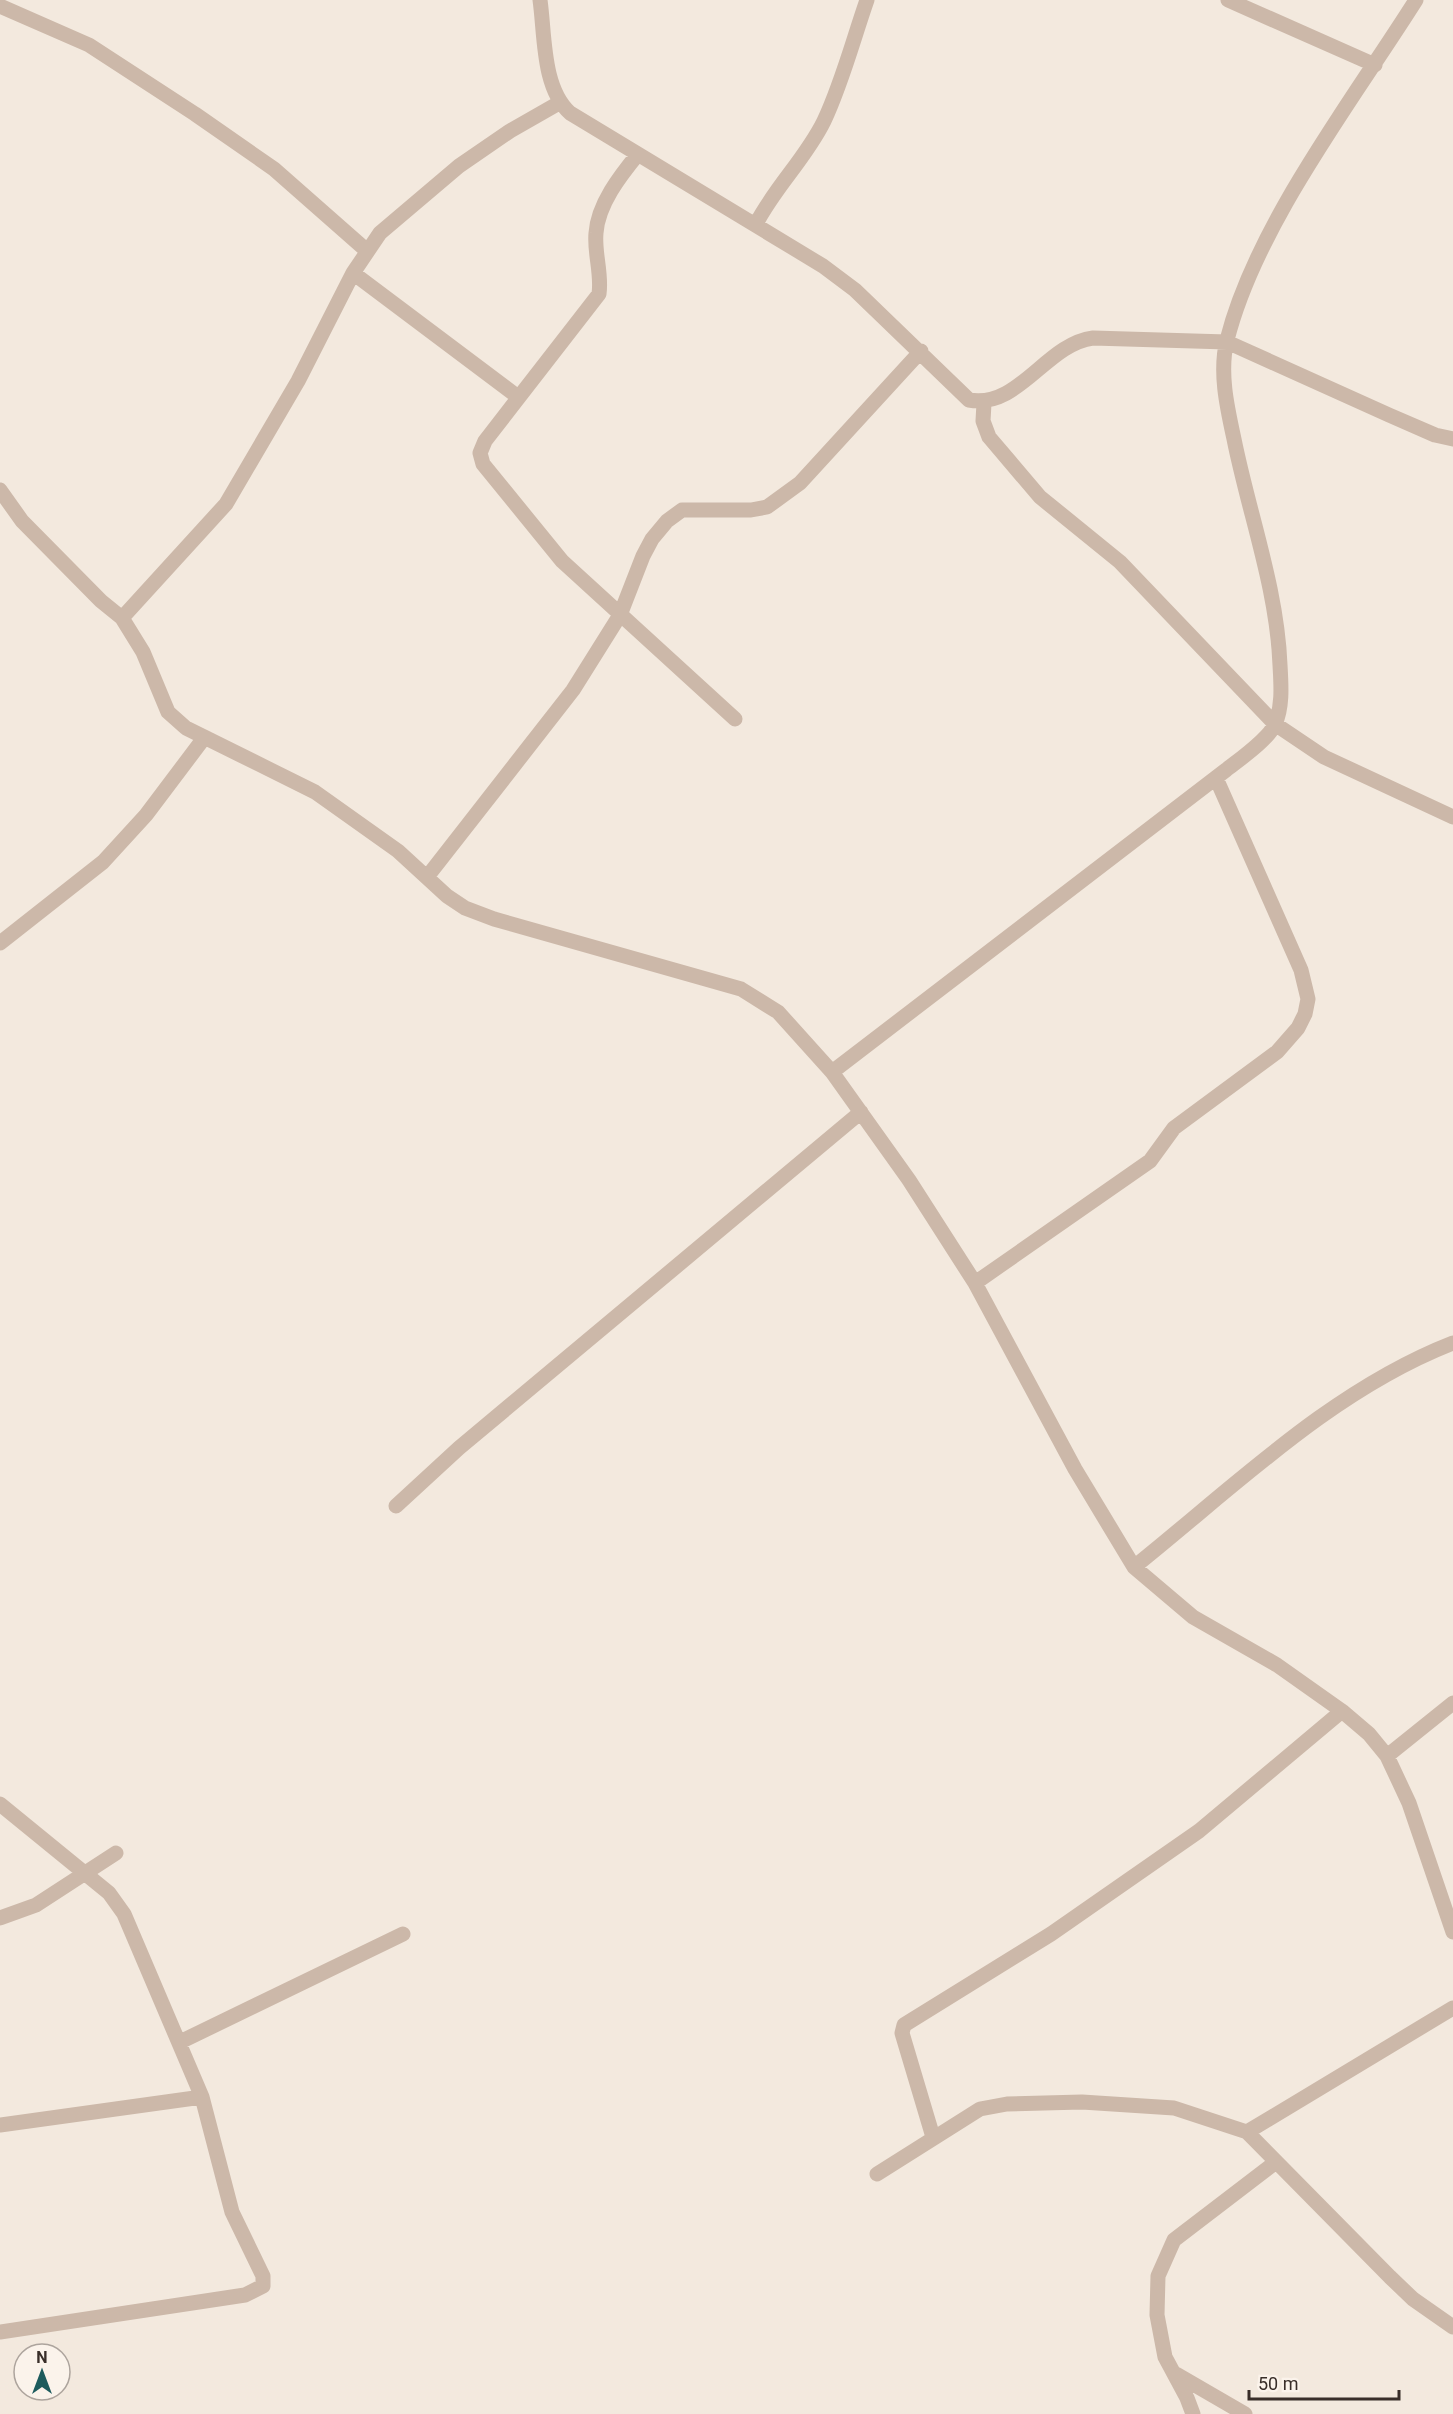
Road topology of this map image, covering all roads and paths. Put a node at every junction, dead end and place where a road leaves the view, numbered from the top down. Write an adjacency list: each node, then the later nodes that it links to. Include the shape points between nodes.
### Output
1 (540, 0): 7 (street)
2 (867, 0): 9 (street, via 824,121 767,201)
3 (1228, 0): 6 (street)
4 (1416, 0): 6 (street)
5 (0, 6): 10 (street, via 89,45 195,114 274,169)
6 (1375, 65): 12 (street, via 1281,214 1246,280)
7 (559, 103): 8 (street); 10 (street, via 459,166 380,233)
8 (638, 154): 9 (street); 14 (street, via 600,212 596,233 599,294)
9 (756, 224): 13 (street, via 855,290)
10 (366, 250): 11 (street)
11 (353, 273): 14 (street); 19 (street, via 298,381 226,504)
12 (1227, 342): 15 (street, via 1079,340 1000,398); 16 (street, via 1435,435); 21 (street, via 1224,377 1230,421 1268,577 1279,640 1282,693)
13 (921, 351): 15 (street, via 969,400); 18 (street, via 784,496 767,507 751,510 682,510 667,521 643,556)
14 (518, 397): 18 (street, via 485,441 480,453 483,464 562,561)
15 (984, 403): 21 (street, via 983,421 989,437 1040,497 1120,562)
16 (1453, 439)
17 (0, 490): 19 (street, via 22,521)
18 (620, 615): 20 (street); 25 (street, via 573,690)
19 (122, 618): 22 (street, via 143,652 168,712)
20 (735, 719)
21 (1275, 724): 23 (street); 24 (street, via 1324,757)
22 (204, 738): 25 (street, via 315,792); 26 (street, via 146,815 103,862)
23 (1216, 778): 27 (street); 29 (street, via 1301,970 1308,999 1305,1014 1277,1052 1174,1128 1150,1161)
24 (1453, 817)
25 (427, 876): 27 (street, via 465,908 494,919 741,989 778,1012)
26 (0, 943)
27 (832, 1072): 28 (street)
28 (861, 1112): 29 (street); 31 (street, via 459,1448)
29 (975, 1283): 32 (street, via 1075,1469)
30 (1453, 1343): 32 (street, via 1416,1358 1346,1400 1279,1449)
31 (396, 1506)
32 (1134, 1568): 34 (street, via 1193,1617 1277,1665)
33 (1453, 1703): 35 (street)
34 (1342, 1711): 35 (street); 47 (street, via 1199,1831 1051,1934 904,2025 904,2043)
35 (1387, 1756): 40 (street, via 1410,1803)
36 (0, 1804): 38 (street)
37 (116, 1853): 38 (street)
38 (84, 1872): 39 (street, via 36,1905); 43 (street, via 109,1893 124,1914)
39 (0, 1918)
40 (1453, 1932)
41 (403, 1934): 43 (street)
42 (1453, 2008): 46 (street)
43 (180, 2042): 44 (street)
44 (202, 2097): 45 (street); 51 (street, via 232,2212 263,2276 263,2286 244,2295)
45 (0, 2125)
46 (1247, 2132): 47 (street, via 1174,2108 1082,2102 1007,2104 980,2109); 48 (street)
47 (933, 2137): 49 (street)
48 (1276, 2163): 50 (street, via 1405,2292); 52 (street, via 1174,2240 1158,2276 1157,2315 1166,2357)
49 (878, 2174)
50 (1453, 2327)
51 (0, 2332)
52 (1176, 2374): 53 (street); 54 (street)
53 (1193, 2414)
54 (1245, 2414)

